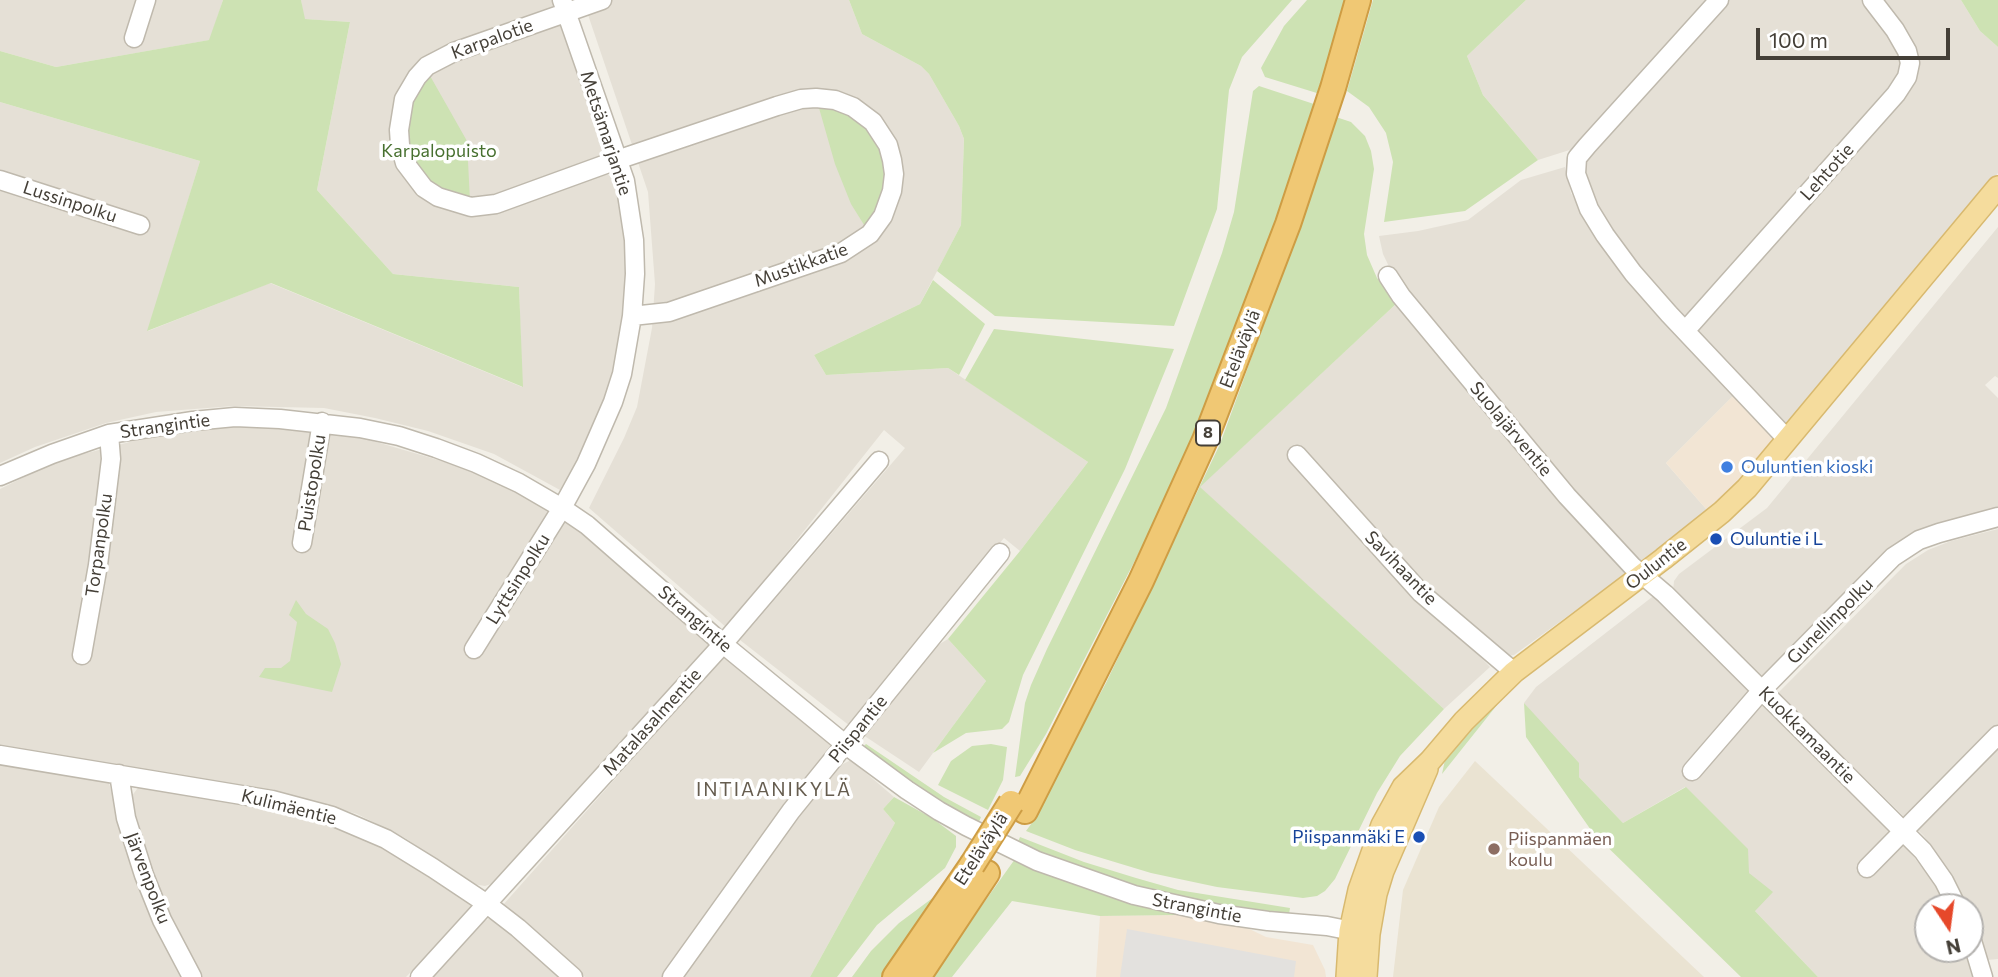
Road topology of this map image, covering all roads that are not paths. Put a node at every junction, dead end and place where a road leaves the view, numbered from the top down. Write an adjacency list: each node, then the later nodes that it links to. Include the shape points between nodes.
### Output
1 (146, 0): 7 (street)
2 (602, 0): 6 (street, Karpalotie)
3 (1358, 0): 38 (highway, Eteläväylä / 8, via 1288,224 1205,440 1068,723)
4 (1719, 0): 14 (street, via 1577,158 1582,193 1605,235)
5 (1872, 0): 14 (street, Lehtotie, via 1907,51 1907,77)
6 (564, 6): 8 (street, Metsämarjantie); 8 (street, Karpalotie, via 427,66 410,86 401,112 400,145 405,163 424,188 438,197 483,207)
7 (134, 38)
8 (617, 160): 13 (street, Metsämarjantie, via 634,240); 13 (street, Mustikkatie, via 777,106 816,98 853,107 873,122 888,145 893,167 892,191 883,216 870,234 841,253 669,312)
9 (0, 180): 11 (street, Lussinpolku)
10 (1998, 187): 17 (main road, Ouluntie)
11 (140, 225)
12 (1388, 276): 25 (street, Suolajärventie, via 1567,496)
13 (632, 316): 21 (street, Metsämarjantie, via 613,402)
14 (1685, 331): 17 (street)
15 (322, 422): 16 (street, Strangintie, via 235,417); 21 (street, Strangintie, via 436,448 487,468); 23 (street, Puistopolku)
16 (109, 434): 20 (street, Strangintie); 28 (street, Torpanpolku, via 111,459)
17 (1788, 439): 25 (main road, Ouluntie, via 1747,488)
18 (1297, 455): 29 (street, Savihaantie, via 1421,593)
19 (879, 461): 26 (street, Matalasalmentie)
20 (0, 476)
21 (562, 508): 26 (street, Strangintie); 27 (street, Lyttsinpolku)
22 (1998, 517): 30 (street, Gunellinpolku, via 1904,548)
23 (302, 543)
24 (1000, 553): 32 (street, Piispantie)
25 (1643, 575): 29 (main road, Ouluntie); 30 (street, Kuokkamaantie)
26 (723, 643): 32 (street, Strangintie); 40 (street, Matalasalmentie)
27 (474, 649)
28 (82, 655)
29 (1514, 672): 41 (main road, Ouluntie, via 1430,761)
30 (1762, 690): 34 (street, Gunellinpolku); 36 (street, Kuokkamaantie)
31 (1998, 735): 36 (street)
32 (846, 745): 41 (street, Strangintie, via 939,811 1037,861 1096,883 1219,914); 45 (street, Piispantie, via 791,810)
33 (0, 755): 35 (street, Kulimäentie)
34 (1692, 771)
35 (119, 774): 40 (street, Kulimäentie, via 272,800 332,816 386,839); 42 (street, Järvenpolku, via 126,818 144,875)
36 (1903, 831): 37 (street); 39 (street, Kuokkamaantie, via 1923,851)
37 (1867, 868)
38 (979, 869): 46 (highway, Eteläväylä / 8); 47 (highway, Eteläväylä / 8)
39 (1950, 893)
40 (487, 904): 43 (street, Matalasalmentie); 44 (street, Kulimäentie)
41 (1360, 933): 48 (main road, Ouluntie); 49 (main road, Ouluntie)
42 (192, 977)
43 (420, 977)
44 (573, 977)
45 (672, 977)
46 (895, 977)
47 (918, 977)
48 (1347, 977)
49 (1366, 977)

